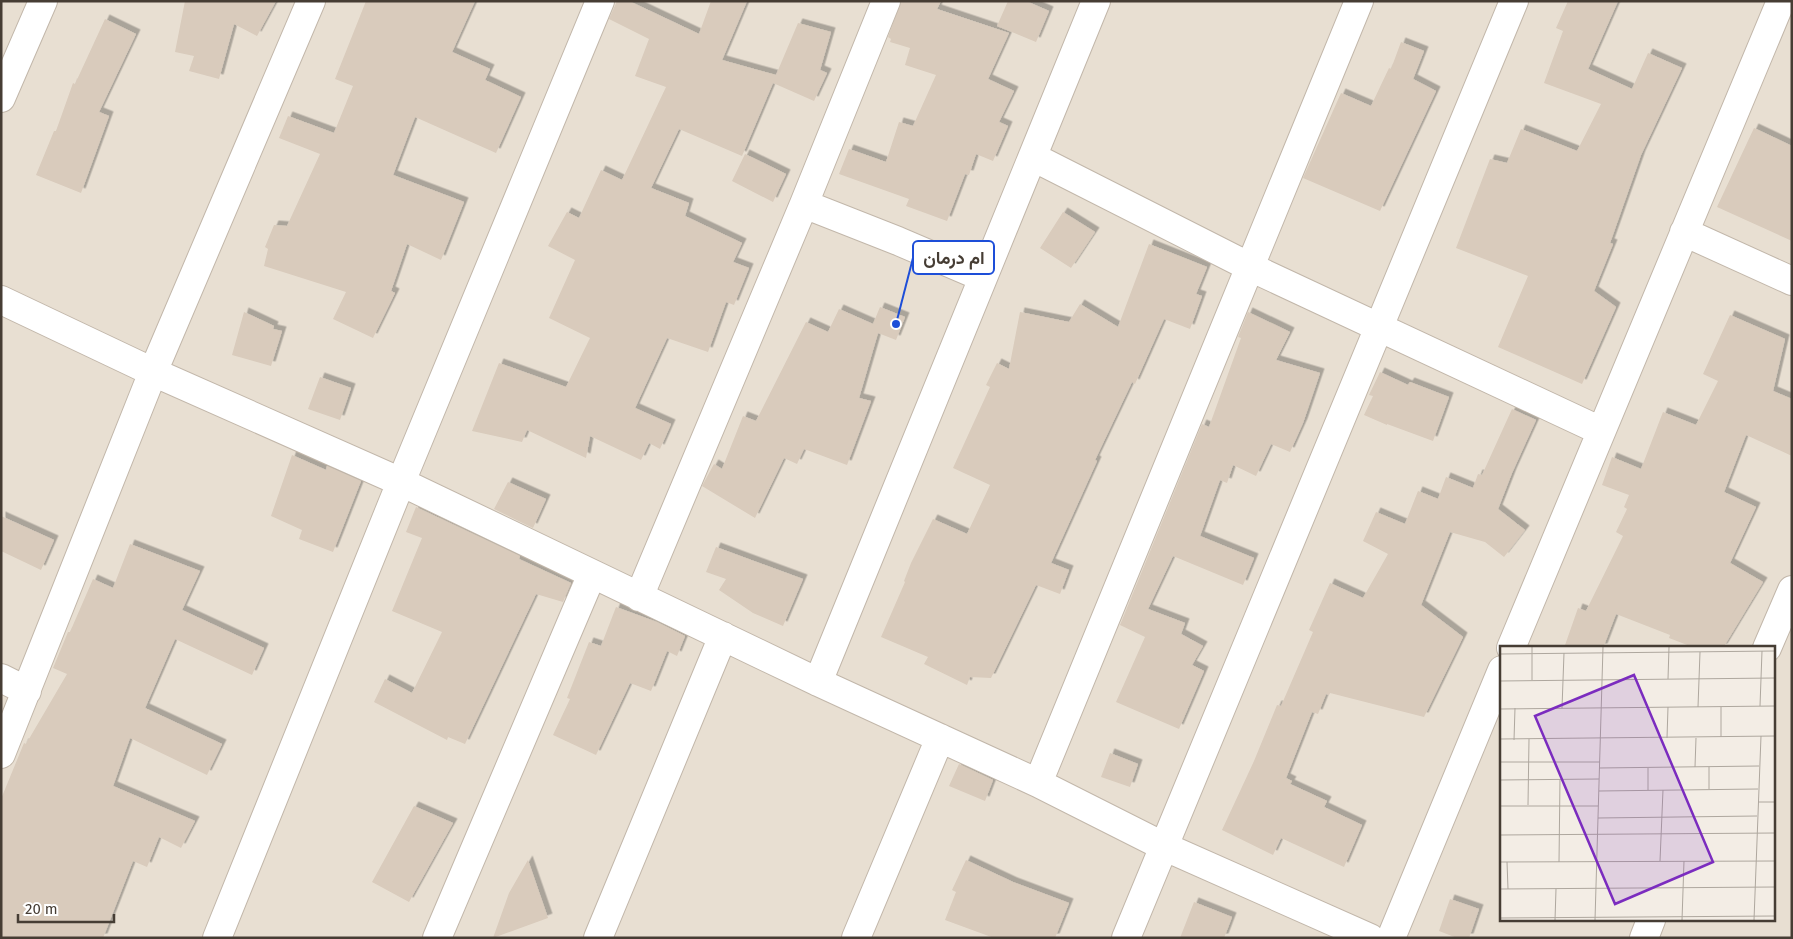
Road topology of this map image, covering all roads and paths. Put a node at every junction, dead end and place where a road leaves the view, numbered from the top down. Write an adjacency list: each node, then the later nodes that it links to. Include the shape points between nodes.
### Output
1 (43, 1): 9 (street)
2 (311, 1): 18 (street)
3 (600, 1): 20 (street)
4 (886, 1): 11 (street)
5 (1096, 1): 10 (street)
6 (1359, 1): 13 (street)
7 (1514, 1): 17 (street)
8 (1781, 1): 12 (street)
9 (1, 98)
10 (1033, 157): 13 (street); 14 (street)
11 (804, 204): 14 (street); 23 (street)
12 (1684, 232): 15 (street); 19 (street)
13 (1250, 267): 17 (street); 33 (street)
14 (982, 277): 29 (street)
15 (1792, 281)
16 (1, 300): 18 (street)
17 (1378, 328): 19 (street); 34 (street)
18 (153, 372): 20 (street); 30 (street)
19 (1601, 431): 25 (street)
20 (401, 482): 21 (street); 36 (street)
21 (592, 574): 23 (street); 37 (street)
22 (1792, 590): 26 (street)
23 (639, 597): 24 (street)
24 (722, 636): 29 (street); 38 (street)
25 (1512, 646)
26 (1768, 646)
27 (1500, 675): 42 (street)
28 (1, 678): 30 (street)
29 (818, 682): 31 (street)
30 (28, 691): 32 (street)
31 (940, 738): 33 (street); 39 (street)
32 (1, 754)
33 (1038, 783): 34 (street)
34 (1163, 846): 40 (street); 41 (street)
35 (1650, 922): 43 (street)
36 (217, 938)
37 (437, 938)
38 (598, 938)
39 (856, 938)
40 (1126, 938)
41 (1370, 938)
42 (1391, 938)
43 (1644, 938)

